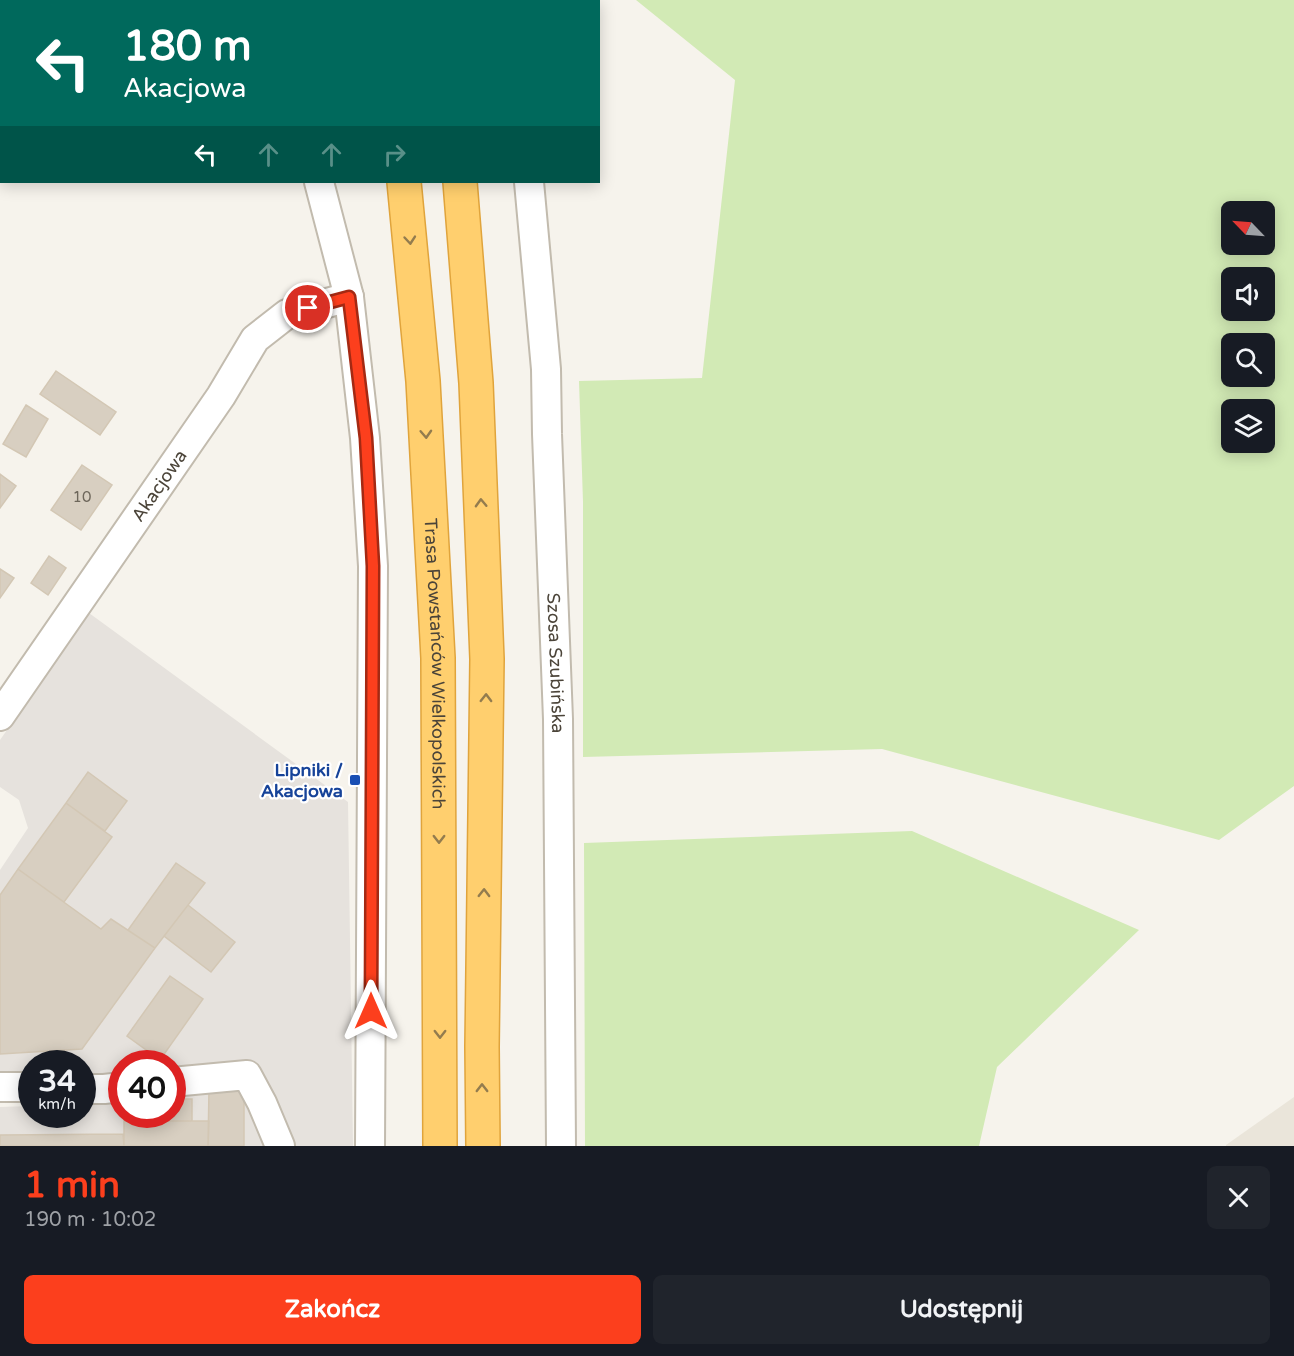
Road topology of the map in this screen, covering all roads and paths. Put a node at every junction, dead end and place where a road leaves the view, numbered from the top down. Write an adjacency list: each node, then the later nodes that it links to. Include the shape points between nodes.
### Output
1 (319, 183): 5 (street)
2 (404, 183): 12 (highway, Trasa Powstańców Wielkopolskich, one-way to 12, via 423,381 438,658)
3 (460, 183): 13 (highway, one-way to 3, via 487,659 476,383)
4 (529, 183): 14 (street, Szosa Szubińska, via 546,369 558,719)
5 (349, 297): 6 (street, Akacjowa, via 287,314 255,339 221,396); 11 (street, via 366,438 373,566)
6 (0, 716)
7 (186, 1081): 10 (street, via 247,1075)
8 (0, 1087): 9 (street)
9 (18, 1087)
10 (280, 1146)
11 (370, 1146)
12 (440, 1146)
13 (483, 1146)
14 (561, 1146)

